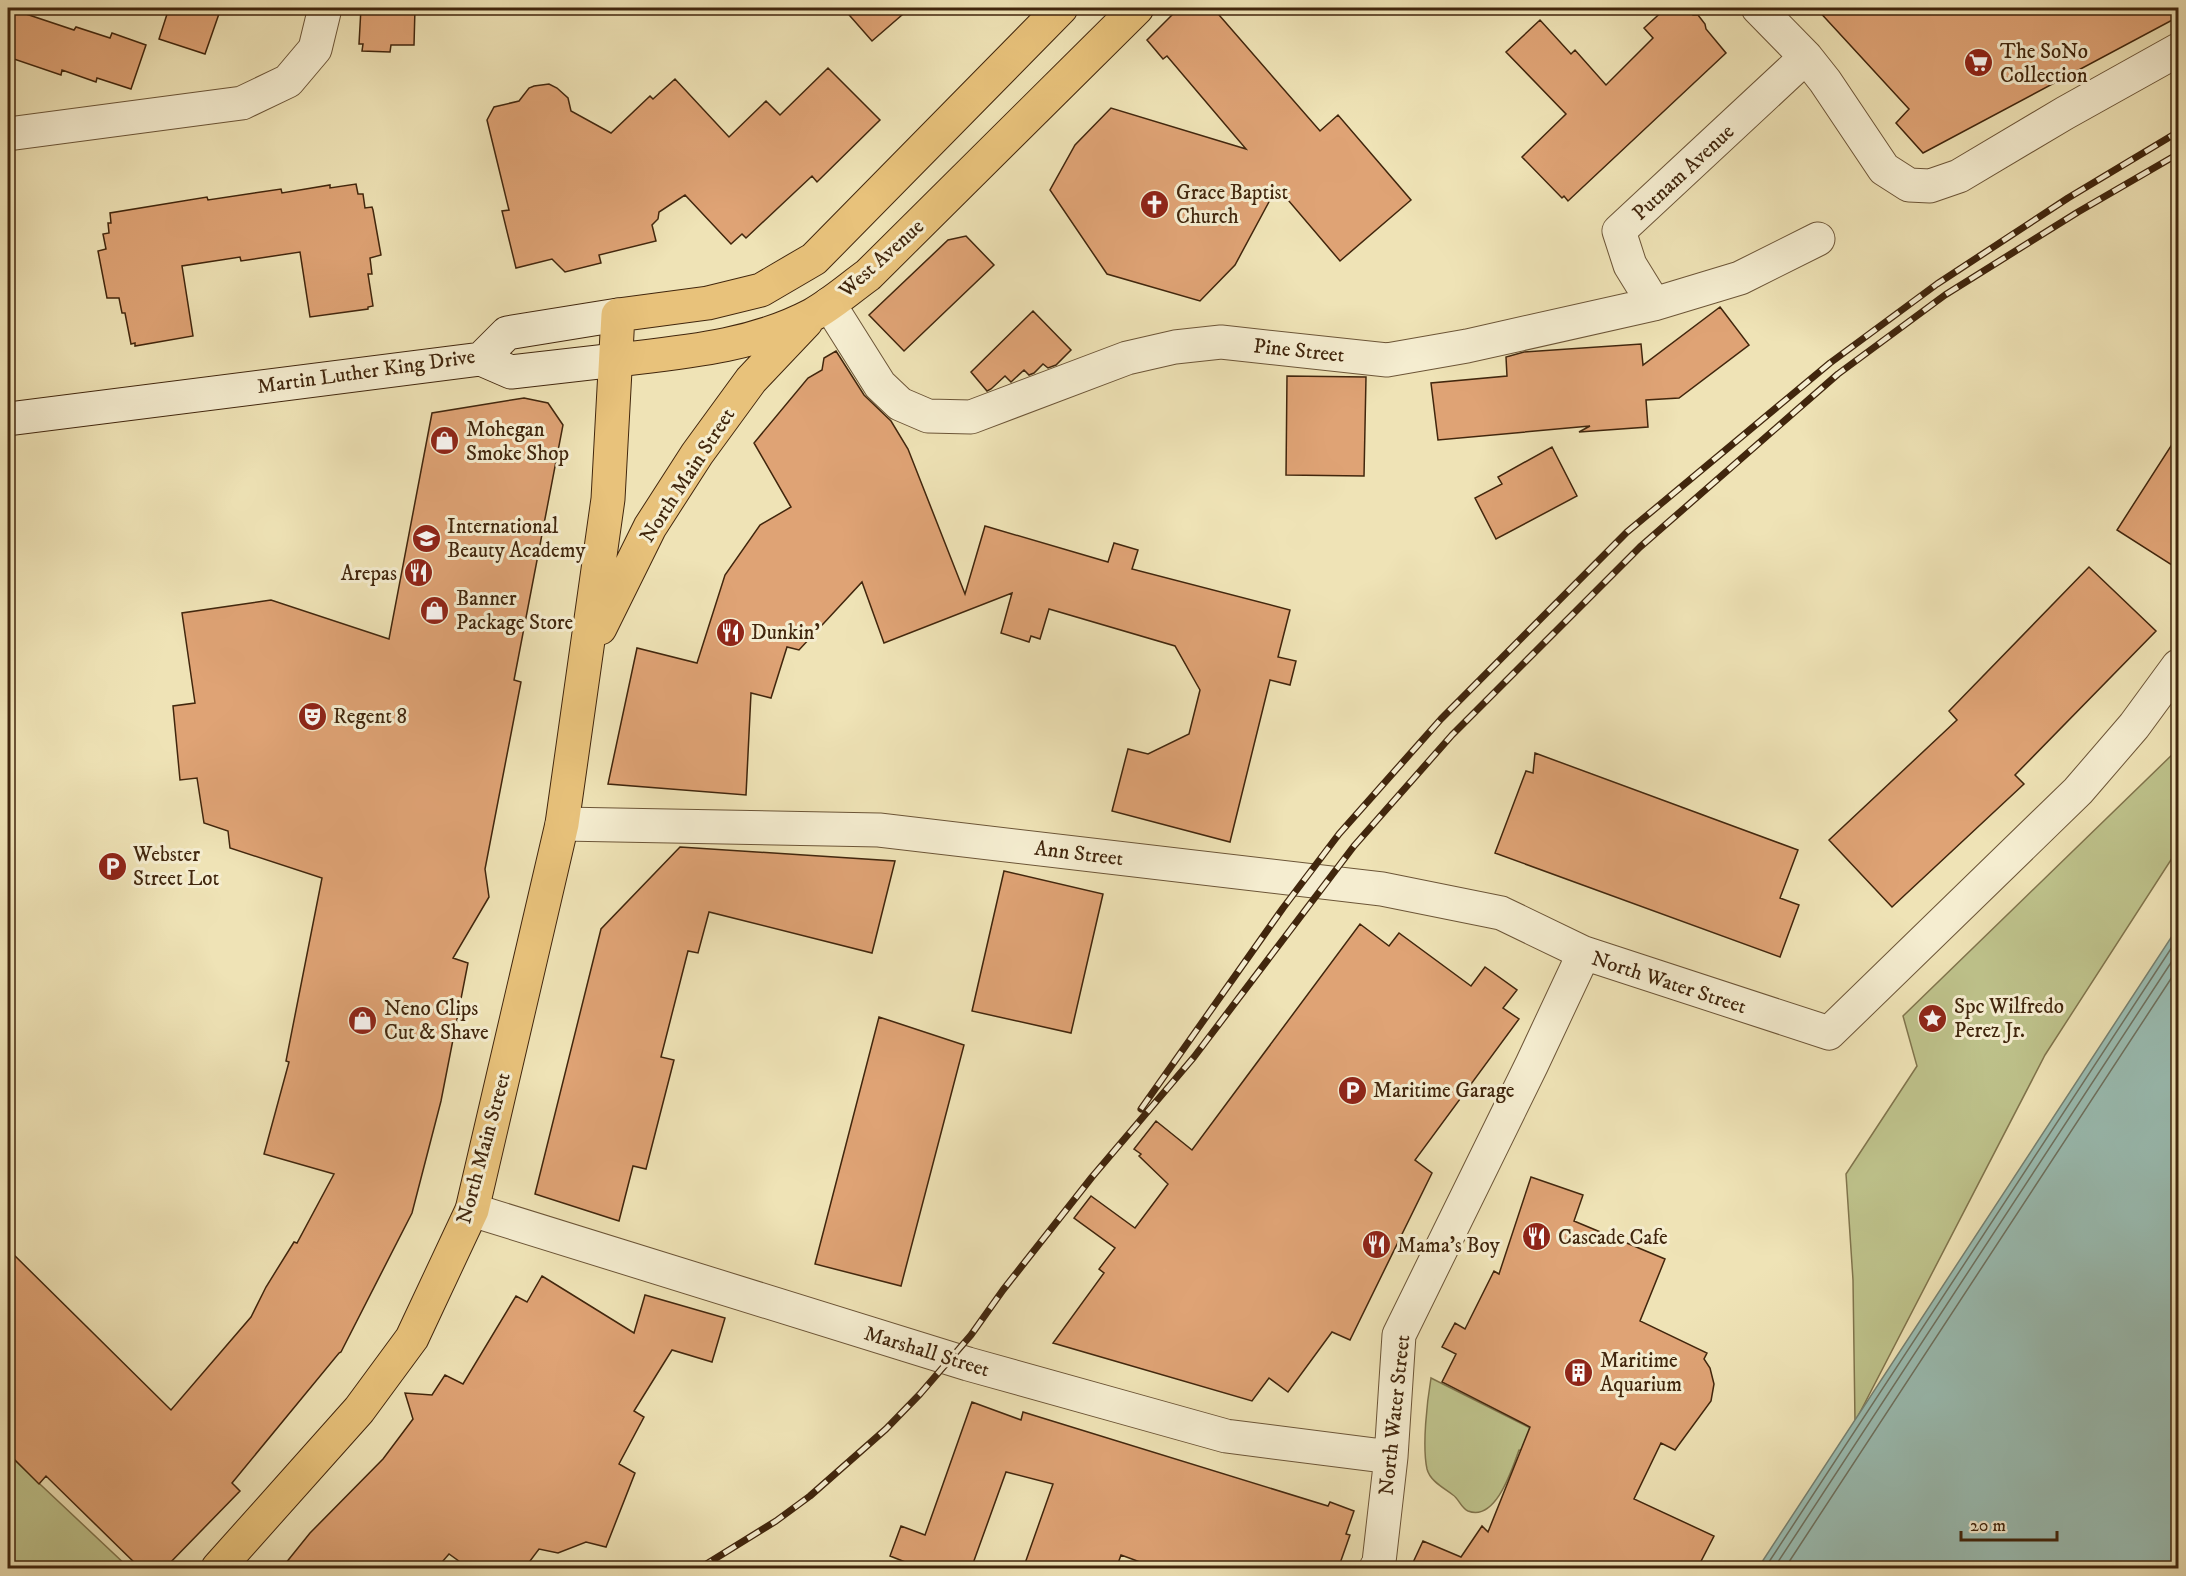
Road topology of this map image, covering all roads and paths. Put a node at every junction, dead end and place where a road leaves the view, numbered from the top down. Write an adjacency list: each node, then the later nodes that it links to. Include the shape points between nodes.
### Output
1 (325, 8): 7 (street, via 315,49 288,81 243,104)
2 (1061, 8): 11 (main road, Martin Luther King Drive, via 814,259 761,290 708,303)
3 (1137, 8): 10 (main road, West Avenue, via 868,275)
4 (1758, 8): 6 (street)
5 (2178, 50): 6 (street, via 1959,176 1930,186 1909,185 1884,169)
6 (1806, 57): 9 (street, Putnam Avenue, via 1619,231 1630,265)
7 (8, 134)
8 (1818, 239): 9 (street, Pine Street, via 1740,278)
9 (1654, 303): 10 (street, Pine Street, via 1467,346 1387,360 1221,342 1175,347 1126,358 971,417 928,416 900,404 880,385)
10 (821, 309): 13 (main road, West Avenue, via 778,330 716,348); 15 (main road, North Main Street, via 751,380 697,454 650,527)
11 (618, 315): 12 (street, Martin Luther King Drive, via 507,333); 13 (main road, North Main Street)
12 (481, 358): 13 (street, West Avenue, via 510,372); 14 (street, Martin Luther King Drive)
13 (616, 360): 15 (main road, North Main Street, via 609,499)
14 (8, 418)
15 (587, 655): 17 (main road, North Main Street)
16 (2178, 666): 18 (street, North Water Street, via 2078,791 1829,1033)
17 (562, 824): 18 (street, Ann Street, via 879,830 1370,888 1501,913); 19 (main road, North Main Street)
18 (1584, 953): 20 (street, North Water Street, via 1399,1335)
19 (472, 1210): 20 (street, Marshall Street, via 977,1367 1226,1436); 21 (main road, North Main Street, via 412,1338 359,1410)
20 (1390, 1457): 22 (street, North Water Street)
21 (218, 1569)
22 (1376, 1569)

